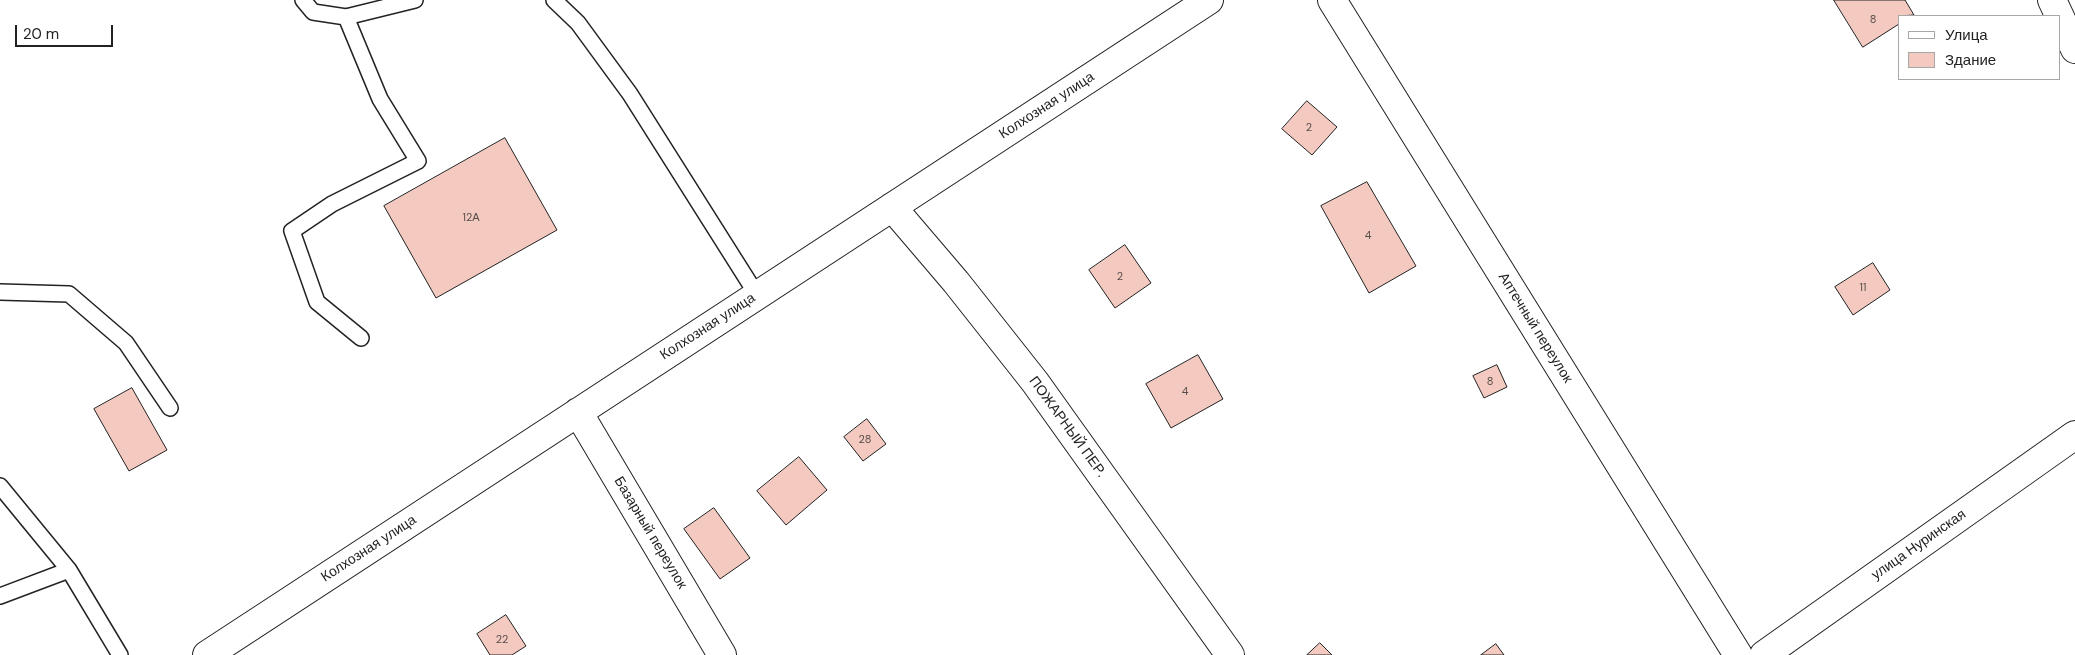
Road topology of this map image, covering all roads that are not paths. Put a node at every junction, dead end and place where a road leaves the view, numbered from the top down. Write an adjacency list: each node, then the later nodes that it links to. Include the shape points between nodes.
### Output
1 (303, 0): 8 (lane, via 313,12)
2 (415, 0): 8 (lane)
3 (554, 0): 13 (lane, via 578,23 630,94)
4 (1209, 0): 11 (street, Колхозная улица)
5 (1332, 0): 25 (street, Аптечный переулок)
6 (2052, 0): 7 (street)
7 (2059, 15)
8 (346, 17): 14 (lane, via 380,99 418,161 332,204 292,231 317,302)
9 (2060, 17): 10 (street)
10 (2075, 49)
11 (892, 207): 13 (street, Колхозная улица); 24 (street, ПОЖАРНЫЙ ПЕР., via 1035,382)
12 (0, 292): 15 (lane, via 70,294 126,343)
13 (757, 295): 16 (street, Колхозная улица)
14 (361, 338)
15 (170, 408)
16 (578, 412): 22 (street, Колхозная улица); 23 (street, Базарный переулок)
17 (2075, 435): 26 (street, улица Нуринская)
18 (0, 486): 19 (lane)
19 (69, 570): 20 (lane); 21 (lane)
20 (0, 596)
21 (120, 655)
22 (207, 655)
23 (722, 655)
24 (1230, 655)
25 (1738, 655)
26 (1764, 655)

